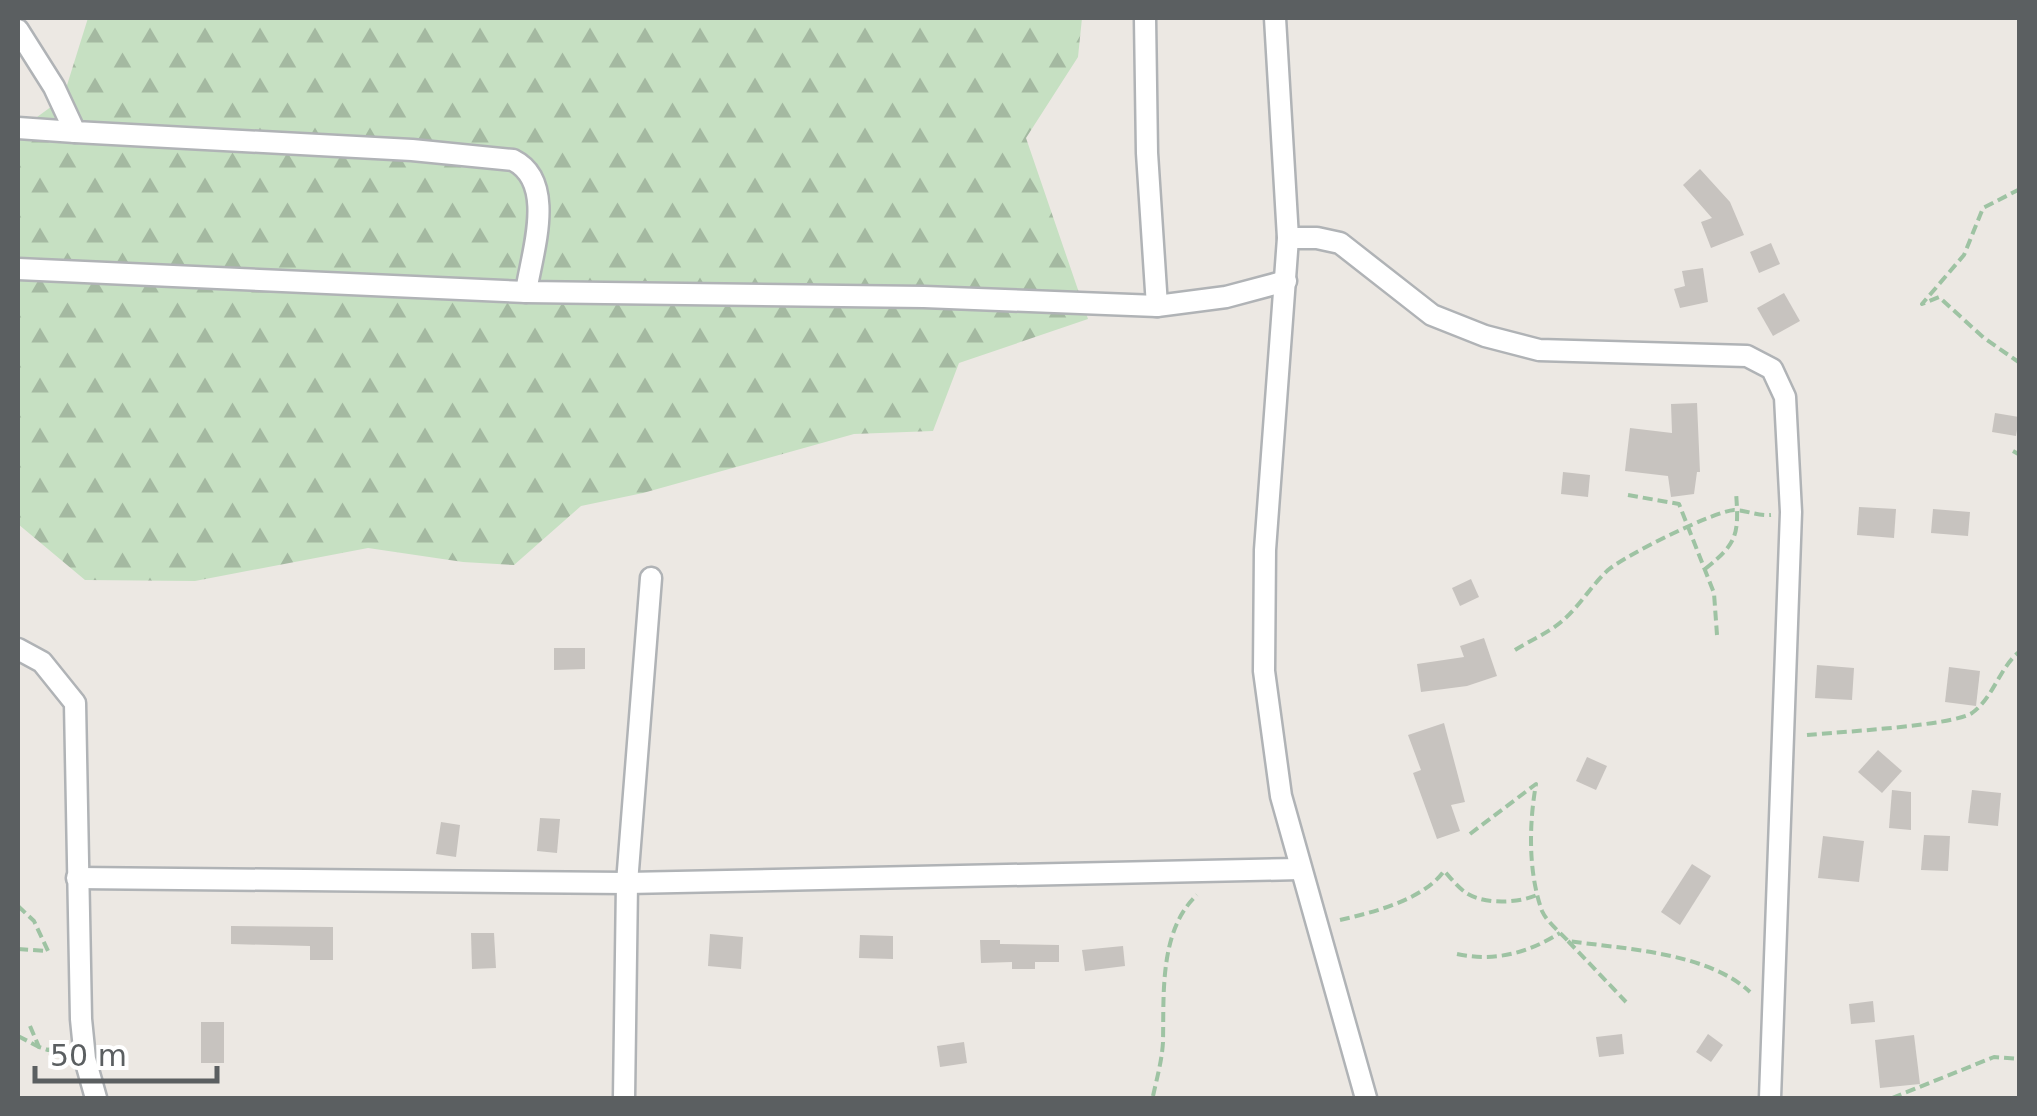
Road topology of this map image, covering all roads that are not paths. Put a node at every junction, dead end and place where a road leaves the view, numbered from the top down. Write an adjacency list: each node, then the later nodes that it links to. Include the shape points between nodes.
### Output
1 (1146, 18): 10 (street)
2 (1275, 18): 6 (street)
3 (18, 30): 5 (street)
4 (18, 128): 5 (street)
5 (75, 132): 9 (street, via 513,160 534,178 540,198)
6 (1288, 238): 8 (street); 19 (street, via 1340,243 1432,315 1485,336 1538,350 1747,356 1772,369 1785,397 1791,512)
7 (18, 269): 9 (street)
8 (1286, 281): 10 (street); 13 (street, via 1265,550 1264,671 1281,796)
9 (526, 292): 10 (street)
10 (1158, 306)
11 (651, 578): 15 (street)
12 (18, 649): 14 (street, via 42,662 76,702)
13 (1300, 869): 15 (street); 18 (street)
14 (77, 878): 15 (street); 16 (street, via 84,1049)
15 (627, 883): 17 (street)
16 (96, 1098)
17 (624, 1098)
18 (1366, 1098)
19 (1770, 1098)

